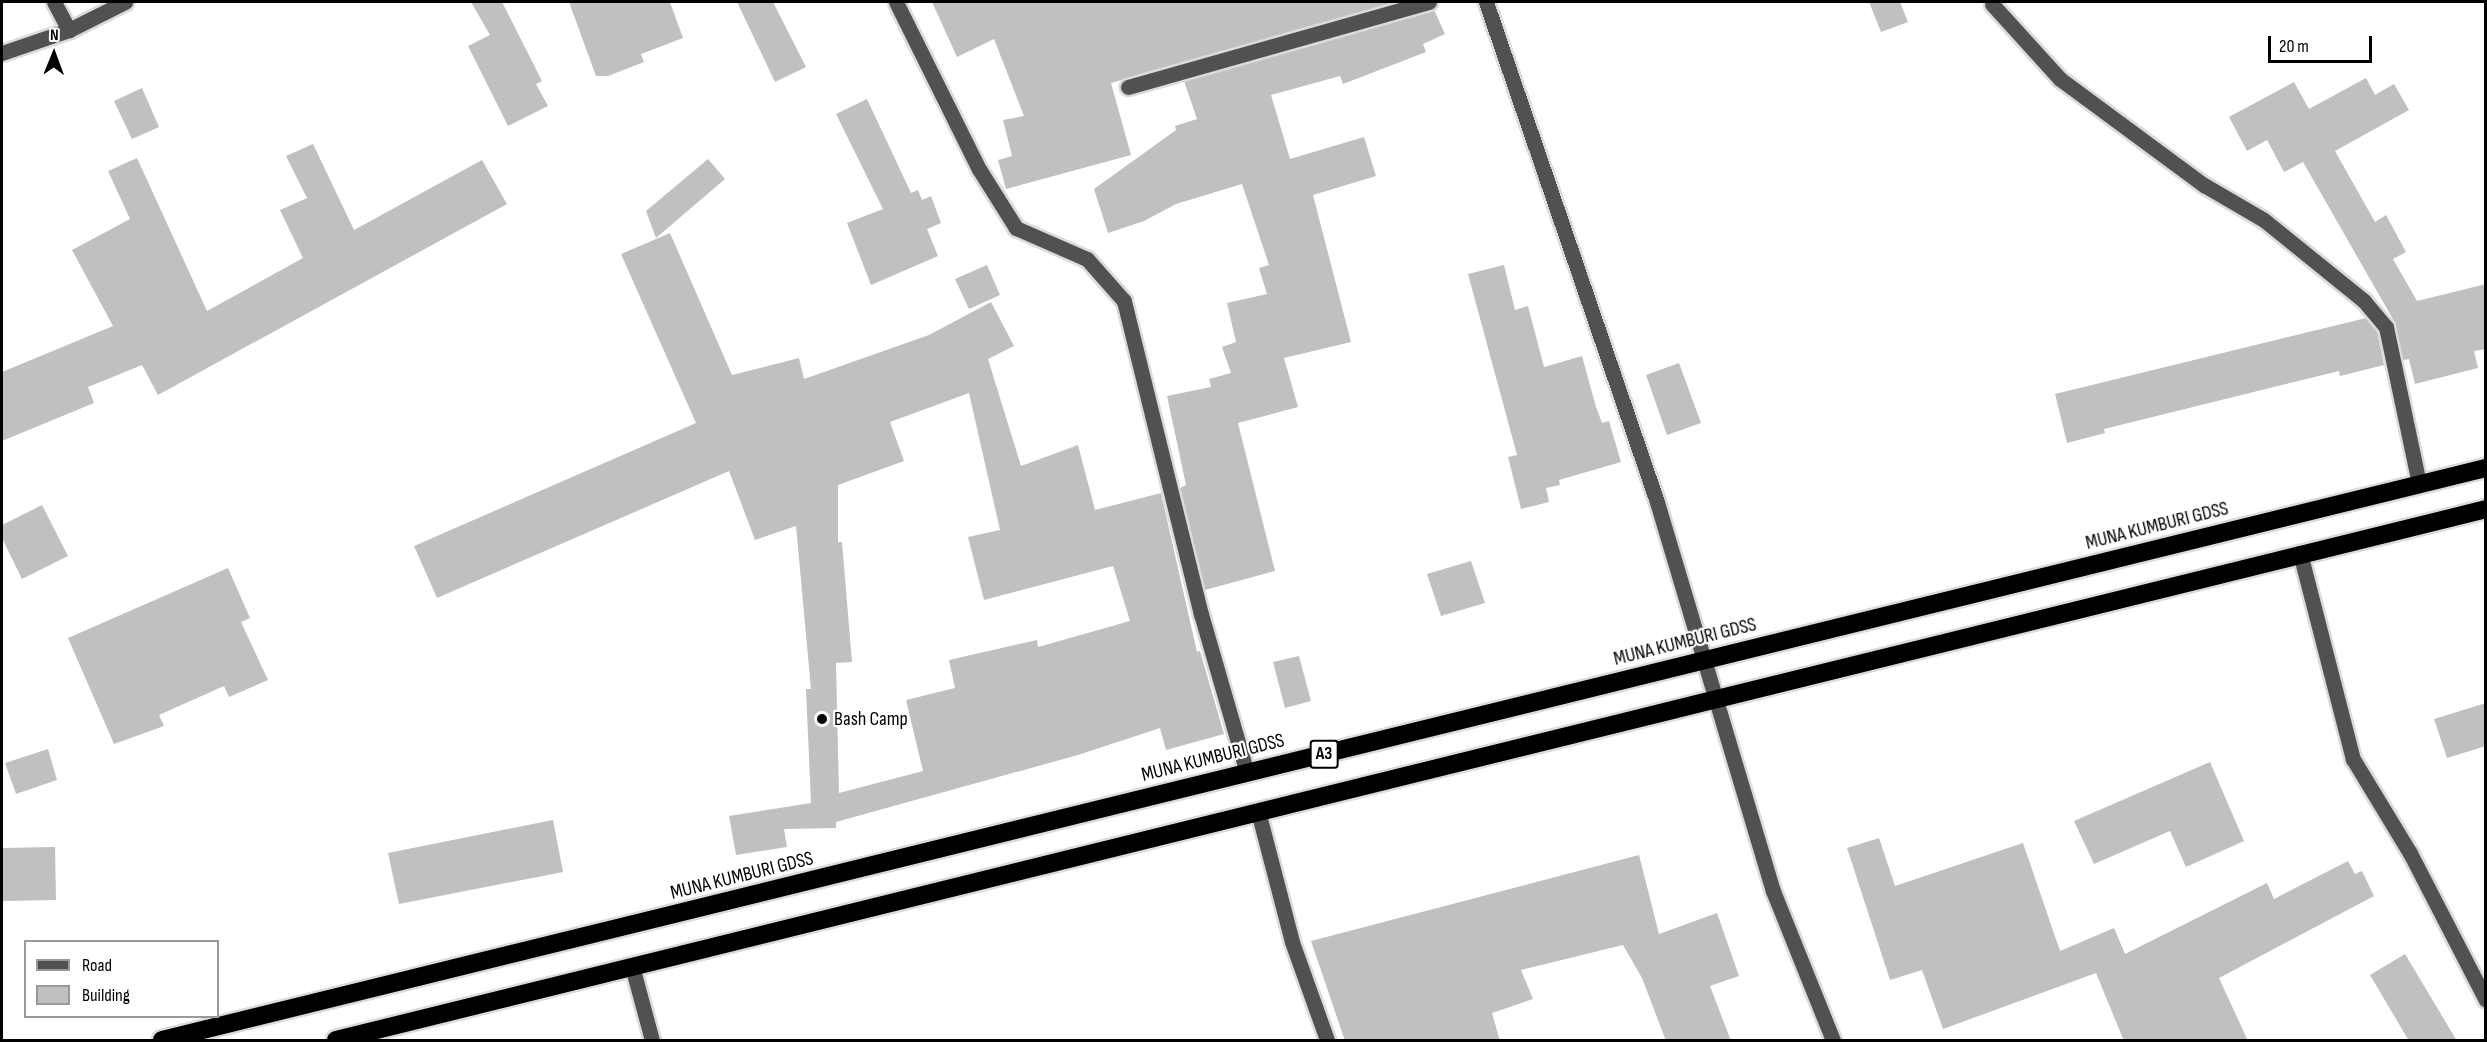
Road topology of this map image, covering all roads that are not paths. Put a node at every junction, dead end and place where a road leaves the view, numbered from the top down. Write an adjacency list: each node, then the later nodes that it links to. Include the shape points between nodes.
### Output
1 (54, 2): 7 (street)
2 (125, 2): 7 (street)
3 (896, 2): 16 (street, via 979,169 1016,228 1087,259 1124,301 1201,614)
4 (1429, 2): 9 (street)
5 (1486, 2): 14 (street, via 1657,502)
6 (1992, 4): 11 (street, via 2060,80 2204,185 2264,220 2364,301 2386,327)
7 (69, 30): 8 (street)
8 (2, 53)
9 (1128, 87)
10 (2486, 468): 11 (highway, MUNA KUMBURI GDSS / A3)
11 (2419, 484): 14 (highway, MUNA KUMBURI GDSS / A3)
12 (2486, 509): 13 (highway, A3)
13 (2300, 553): 15 (highway, A3); 19 (street, via 2353,759 2410,853)
14 (1701, 662): 15 (street); 16 (highway, MUNA KUMBURI GDSS / A3)
15 (1714, 702): 17 (highway, A3); 24 (street, via 1773,891)
16 (1247, 773): 20 (highway, MUNA KUMBURI GDSS / A3)
17 (1259, 815): 18 (highway, A3); 23 (street, via 1292,942)
18 (632, 966): 21 (highway, A3); 22 (street)
19 (2486, 1000)
20 (162, 1041)
21 (336, 1041)
22 (652, 1041)
23 (1327, 1041)
24 (1833, 1041)

